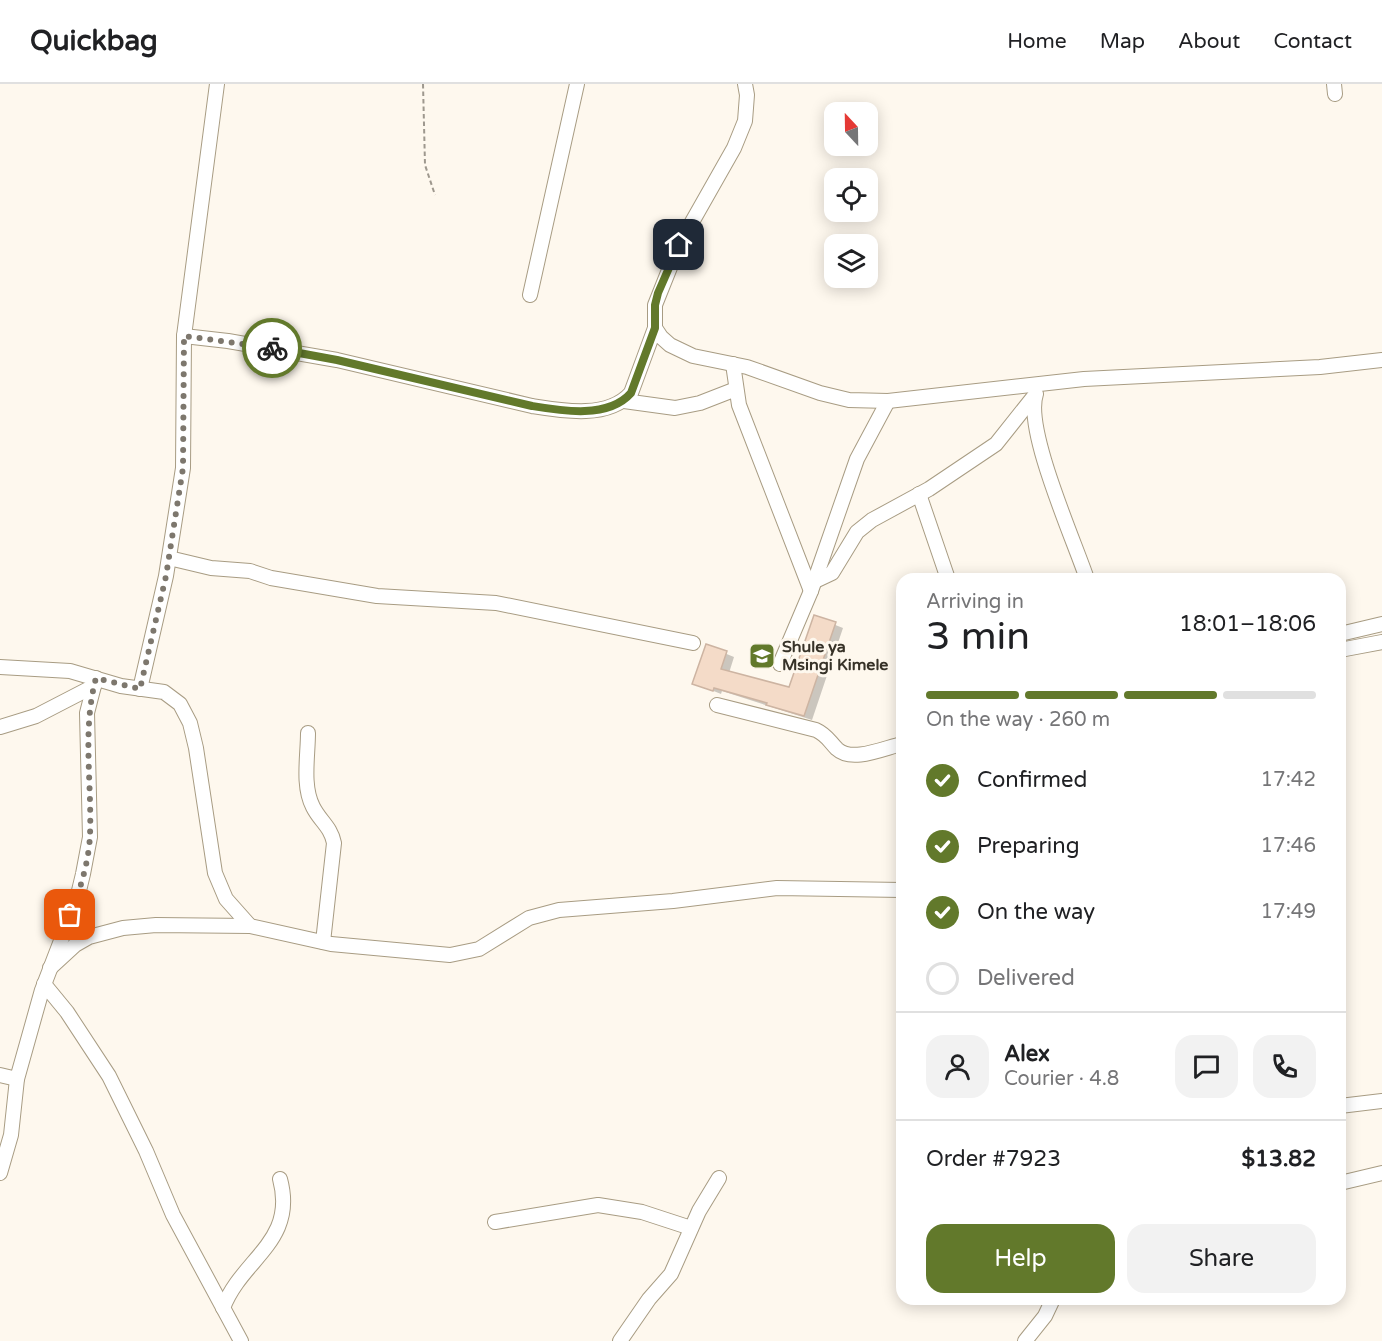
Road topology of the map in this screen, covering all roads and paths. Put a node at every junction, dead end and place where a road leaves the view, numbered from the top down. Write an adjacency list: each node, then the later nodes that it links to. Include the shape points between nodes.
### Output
1 (217, 84): 8 (street)
2 (423, 84): 5 (path, via 424,165)
3 (577, 84): 6 (street)
4 (744, 84): 7 (street, via 745,121 662,281 655,305)
5 (435, 195)
6 (530, 295)
7 (655, 328): 10 (street, via 670,345 706,360); 14 (street, via 631,393)
8 (184, 336): 14 (street, via 326,358 565,411 613,406); 17 (street, via 183,468)
9 (1382, 360): 11 (street)
10 (733, 364): 12 (street); 15 (street, via 849,400)
11 (1043, 382): 13 (street); 15 (street)
12 (736, 389): 14 (street, via 675,408); 20 (street, via 738,405)
13 (1035, 395): 16 (street, via 996,444); 19 (street, via 1034,413 1047,467)
14 (624, 401)
15 (888, 401): 20 (street, via 857,459)
16 (919, 494): 18 (street); 20 (street, via 857,532 832,573)
17 (169, 558): 24 (street, via 377,596 496,603); 29 (street)
18 (946, 573)
19 (1085, 573)
20 (813, 586): 26 (street)
21 (1382, 624): 22 (street)
22 (1346, 633)
23 (1382, 642): 25 (street)
24 (693, 643)
25 (1346, 649)
26 (780, 664)
27 (0, 668): 28 (street, via 70,671)
28 (95, 682): 29 (street); 31 (street, via 36,716); 37 (street, via 87,713 90,837 77,899)
29 (140, 689): 35 (street, via 164,692 180,704 190,723 215,873 226,899)
30 (717, 705): 33 (street, via 816,729 830,738 836,748 851,755)
31 (0, 727)
32 (308, 733): 36 (street, via 309,797 332,832 334,843)
33 (896, 745)
34 (896, 890): 36 (street, via 777,888 559,910 529,918 479,949 450,955)
35 (250, 926): 36 (street); 37 (street, via 123,928 89,937)
36 (323, 942)
37 (50, 968): 38 (street)
38 (44, 984): 40 (street); 51 (street, via 109,1076 173,1215)
39 (0, 1075): 40 (street)
40 (17, 1079): 43 (street, via 11,1135)
41 (1382, 1101): 42 (street)
42 (1346, 1105)
43 (0, 1173)
44 (1382, 1173): 47 (street)
45 (719, 1178): 49 (street)
46 (280, 1179): 51 (street, via 285,1199 282,1218 266,1248 229,1292)
47 (1346, 1182)
48 (495, 1222): 49 (street, via 597,1205 642,1212)
49 (691, 1228): 53 (street, via 671,1274)
50 (1050, 1305): 54 (street)
51 (223, 1308): 52 (street)
52 (241, 1341)
53 (620, 1341)
54 (1025, 1341)

